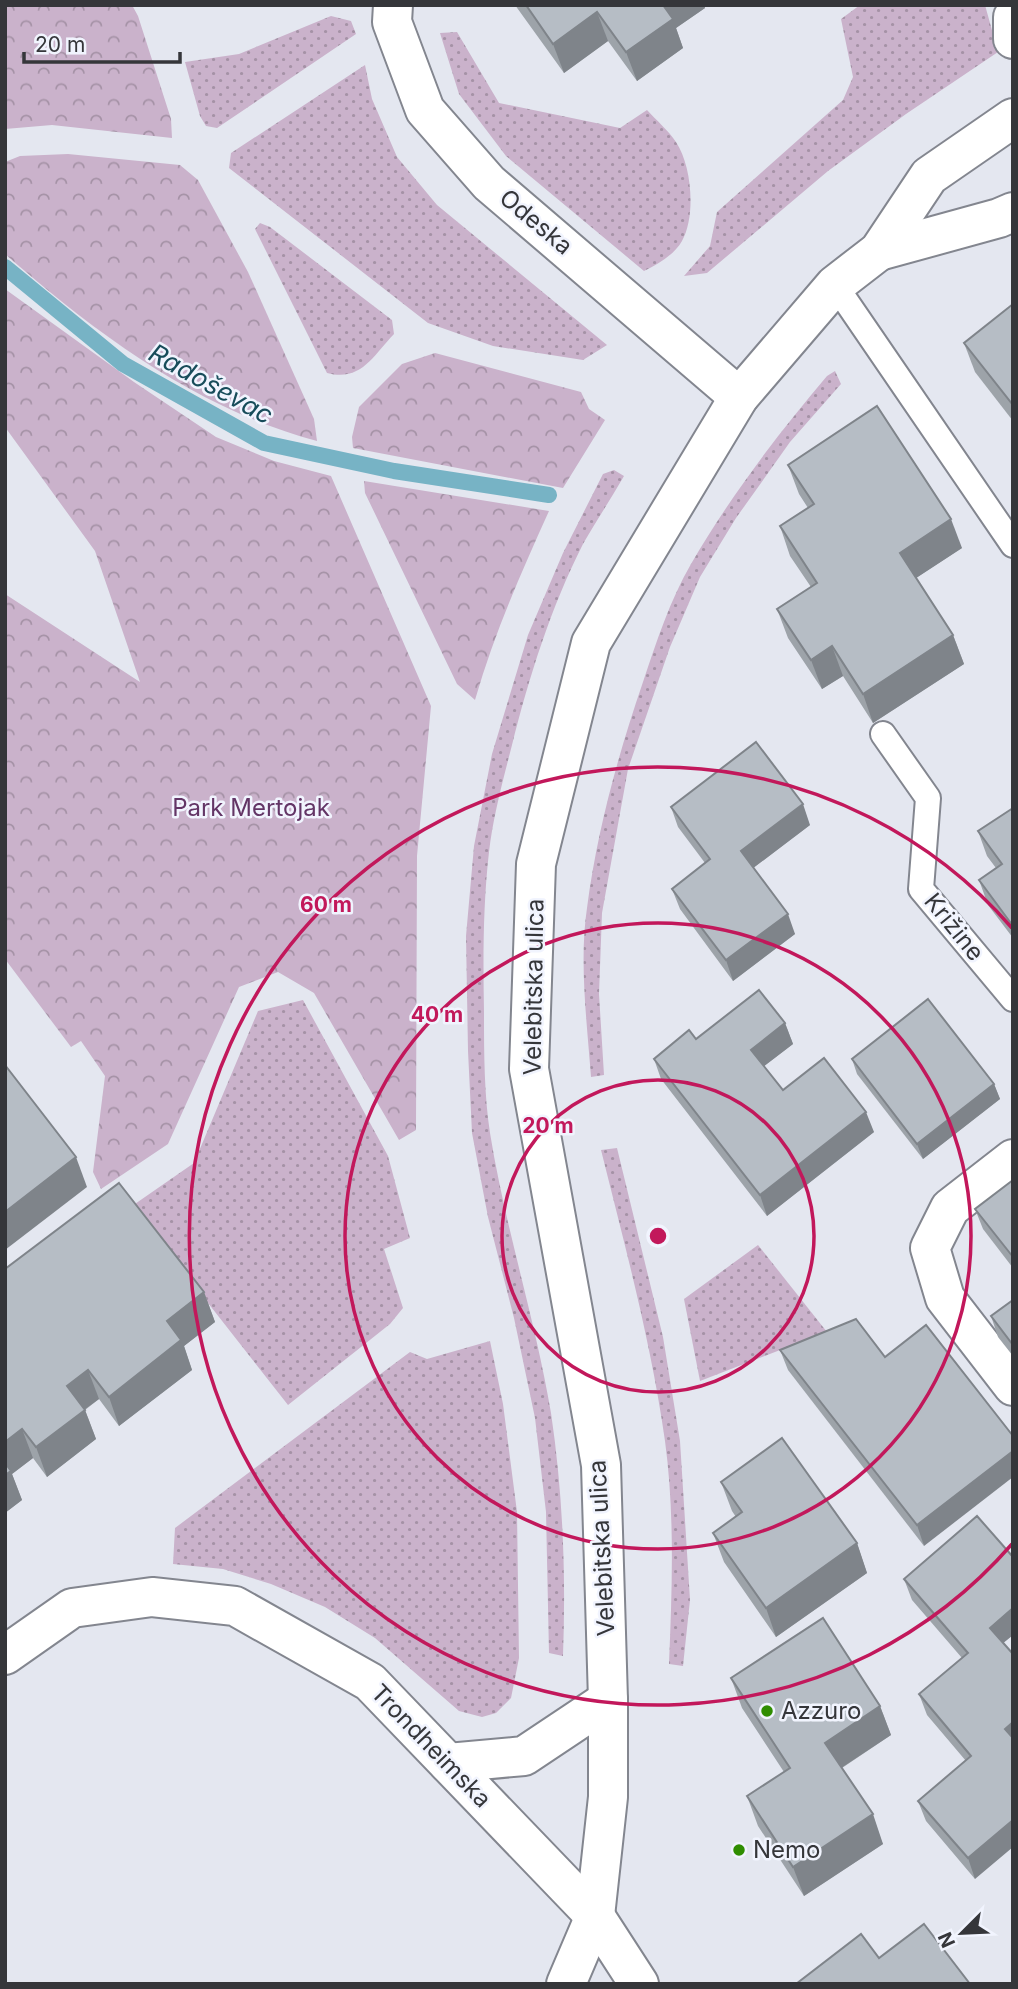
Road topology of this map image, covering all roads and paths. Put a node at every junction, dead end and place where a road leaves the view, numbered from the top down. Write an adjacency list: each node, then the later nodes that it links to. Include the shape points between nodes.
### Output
1 (393, 5): 8 (street, Odeska, via 392,22 425,110 489,183)
2 (1013, 17): 3 (street)
3 (1013, 39)
4 (1013, 118): 6 (street, Velebitska ulica, via 929,176)
5 (1013, 212): 6 (street, Velebitska ulica)
6 (879, 251): 7 (street, Velebitska ulica)
7 (835, 285): 8 (street, Velebitska ulica); 9 (lane)
8 (739, 397): 15 (street, Velebitska ulica, via 592,643 536,864 529,1069 601,1465)
9 (1013, 545)
10 (883, 734): 11 (lane, Križine, via 929,798 921,889)
11 (1013, 999)
12 (1013, 1159): 13 (street, via 950,1208 930,1248 945,1298)
13 (1013, 1387)
14 (5, 1654): 16 (street, Trondheimska, via 72,1608 152,1597 235,1606 370,1682)
15 (608, 1700): 16 (street, via 524,1756); 17 (street, Velebitska ulica, via 608,1797)
16 (448, 1763): 17 (street, Trondheimska)
17 (595, 1916): 18 (street, Velebitska ulica); 19 (street, Trondheimska)
18 (566, 1984)
19 (639, 1984)

